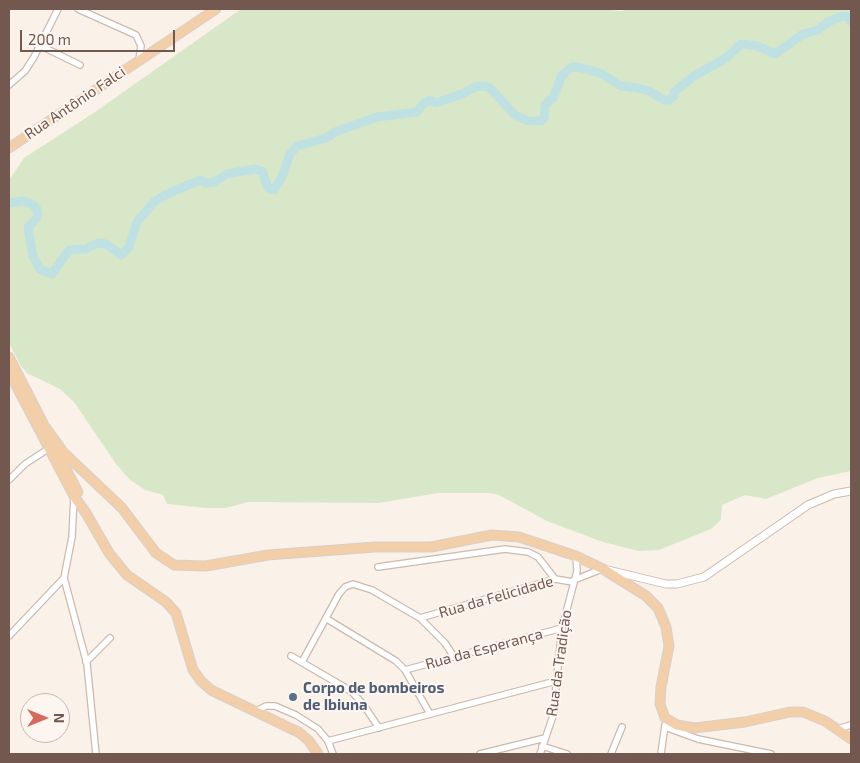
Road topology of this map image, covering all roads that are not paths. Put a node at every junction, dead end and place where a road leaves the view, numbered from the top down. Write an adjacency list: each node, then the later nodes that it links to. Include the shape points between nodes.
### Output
1 (58, 9): 4 (street)
2 (78, 9): 5 (street, via 136,35 141,46)
3 (216, 9): 5 (main road, Rua Antônio Falci)
4 (41, 46): 6 (street); 7 (street, via 25,71)
5 (138, 61): 8 (main road, Rua Antônio Falci)
6 (80, 65)
7 (9, 85)
8 (9, 148)
9 (9, 357): 12 (main road)
10 (9, 372): 11 (main road)
11 (29, 411): 13 (main road); 14 (main road)
12 (46, 428): 14 (main road); 15 (main road, via 63,452)
13 (48, 449): 16 (street, via 25,464); 18 (main road)
14 (61, 459): 15 (main road); 19 (main road)
15 (84, 472): 20 (main road, via 122,508 160,557 180,566 206,566 268,555 376,547 431,547 498,535 519,537)
16 (9, 480)
17 (851, 491): 22 (street, via 808,505 704,577 666,584)
18 (74, 496): 19 (main road); 23 (street, via 72,538)
19 (86, 512): 37 (main road, via 109,553 127,575 166,602 176,613 193,670 201,681 211,690)
20 (576, 556): 22 (main road); 25 (street, Rua da Tradição, via 577,571)
21 (378, 567): 24 (street, via 505,549 528,552 538,557)
22 (603, 569): 25 (street); 39 (main road, via 646,596 658,608 666,627 669,646 660,687)
23 (64, 578): 29 (street); 33 (street)
24 (555, 579): 25 (street, Rua da Felicidade); 26 (street, Rua da Felicidade)
25 (573, 581): 28 (street, Rua da Tradição)
26 (420, 618): 27 (street, via 372,590 353,584 345,587); 32 (street)
27 (327, 619): 34 (street); 35 (street, via 396,661)
28 (562, 628): 32 (street, Rua da Esperança); 36 (street, Rua da Tradição)
29 (9, 636)
30 (110, 638): 33 (street)
31 (291, 656): 34 (street)
32 (454, 657): 35 (street, Rua da Esperança)
33 (86, 662): 48 (street)
34 (302, 662): 42 (street, via 351,691)
35 (405, 670): 38 (street)
36 (556, 681): 38 (street); 44 (street, Rua da Tradição, via 552,716)
37 (256, 711): 46 (street, via 266,706 285,709 318,729); 49 (main road, via 300,733)
38 (430, 714): 42 (street)
39 (665, 722): 43 (main road, via 694,728 803,712); 55 (street); 56 (street, via 698,739)
40 (851, 725): 43 (street)
41 (622, 727): 54 (street)
42 (379, 728): 46 (street)
43 (838, 729): 45 (main road)
44 (545, 738): 47 (street, Rua da Tradição); 51 (street)
45 (851, 739)
46 (328, 740): 50 (street)
47 (542, 746): 52 (street, Rua da Tradição); 53 (street)
48 (96, 754)
49 (318, 754)
50 (334, 754)
51 (480, 754)
52 (540, 754)
53 (567, 754)
54 (611, 754)
55 (661, 754)
56 (771, 754)

